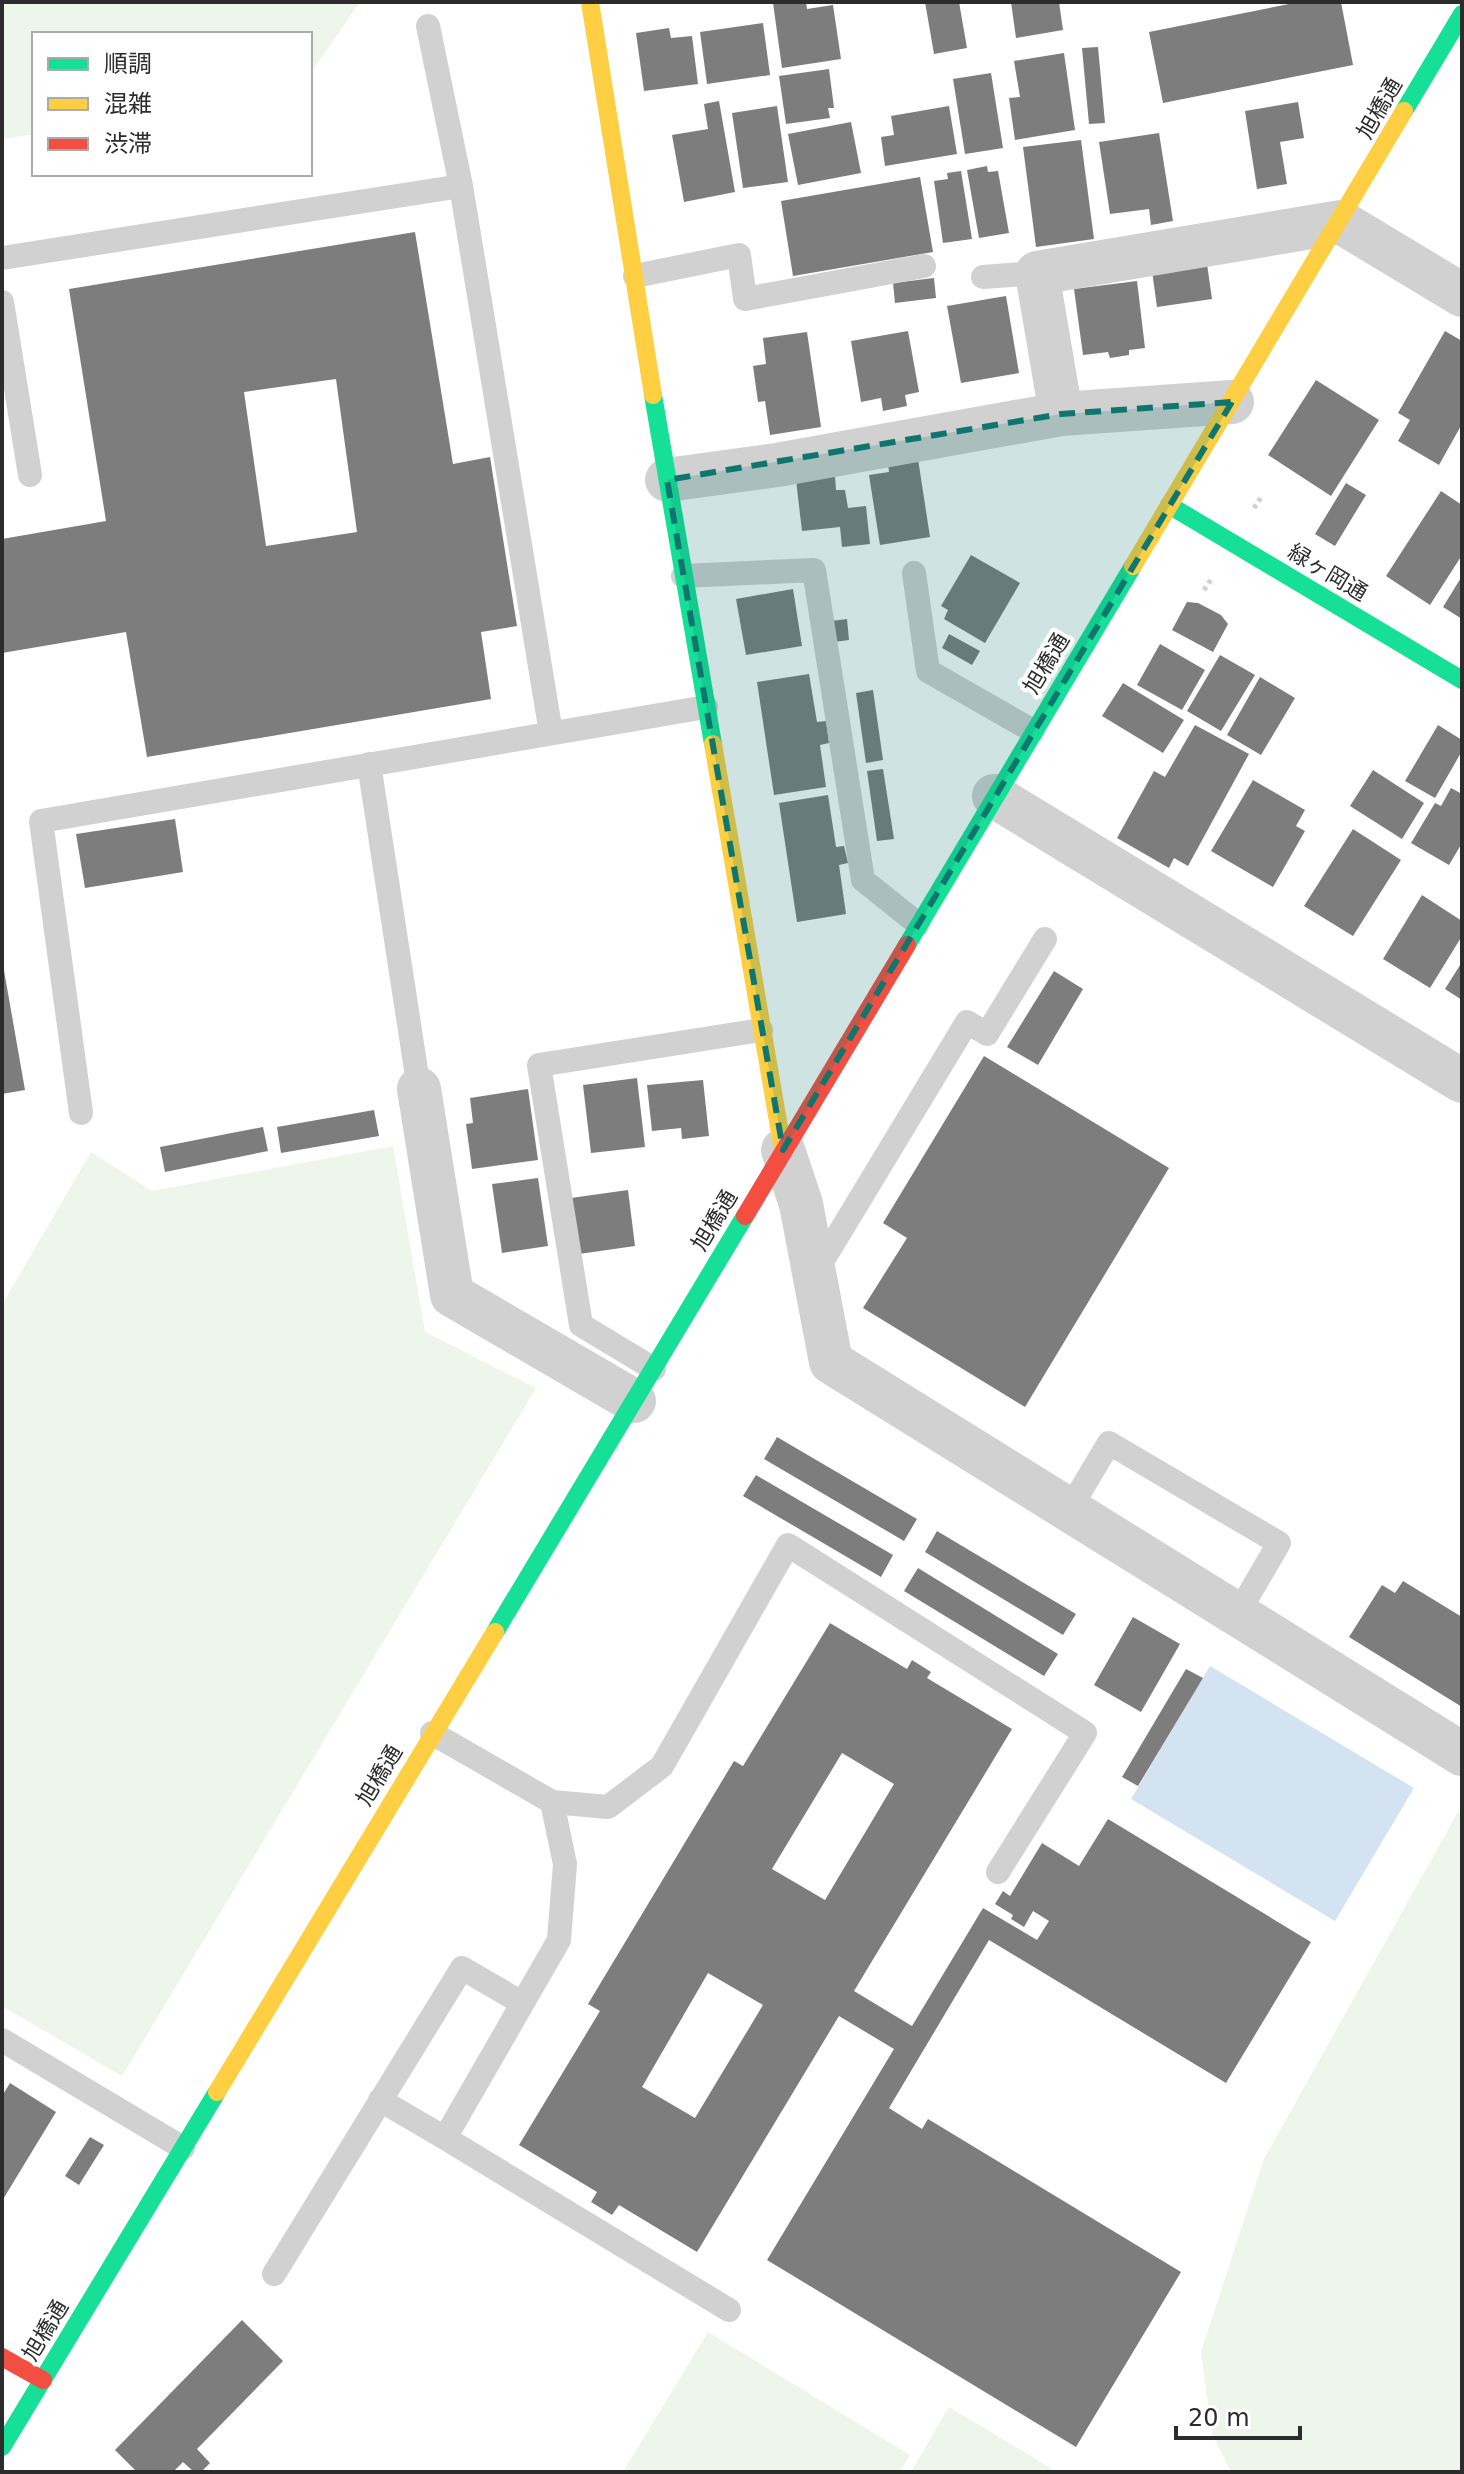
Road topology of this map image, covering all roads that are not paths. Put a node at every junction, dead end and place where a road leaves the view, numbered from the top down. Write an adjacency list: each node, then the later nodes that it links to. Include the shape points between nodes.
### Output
1 (599, 4): 9 (street)
2 (1462, 14): 5 (street, 旭橋通)
3 (428, 26): 4 (lane)
4 (461, 186): 6 (lane); 23 (lane)
5 (1341, 222): 8 (street); 11 (street); 13 (street, 旭橋通)
6 (2, 258)
7 (924, 266): 9 (lane, via 745,299 739,255)
8 (1037, 273): 10 (lane); 14 (street)
9 (635, 276): 16 (street)
10 (983, 277)
11 (1462, 295)
12 (2, 302): 15 (lane)
13 (1232, 402): 14 (street); 17 (street, 旭橋通)
14 (1061, 414): 16 (street)
15 (30, 475)
16 (667, 480): 19 (street)
17 (1169, 505): 20 (street, 緑ヶ岡通); 22 (street, 旭橋通)
18 (914, 573): 22 (lane, via 928,671)
19 (683, 576): 21 (street); 26 (lane, via 814,570 863,880)
20 (1462, 680)
21 (706, 707): 23 (lane); 28 (street)
22 (1033, 731): 25 (street, 旭橋通)
23 (551, 733): 24 (lane)
24 (369, 764): 30 (lane); 31 (lane, via 41,821)
25 (994, 796): 26 (street, 旭橋通); 29 (street)
26 (918, 924): 32 (street, 旭橋通)
27 (1045, 939): 33 (lane, via 987,1034 967,1022)
28 (761, 1030): 32 (street); 34 (lane, via 539,1065 581,1325)
29 (1462, 1081)
30 (419, 1089): 34 (street, via 452,1295)
31 (81, 1113)
32 (783, 1150): 33 (street, via 801,1204); 34 (street, 旭橋通)
33 (814, 1275): 35 (street, via 831,1362)
34 (644, 1385): 37 (street, 旭橋通)
35 (1069, 1510): 36 (street); 36 (lane, via 1109,1443 1279,1543)
36 (1237, 1615): 38 (street)
37 (432, 1733): 39 (lane); 45 (street, 旭橋通)
38 (1462, 1754)
39 (552, 1802): 40 (lane, via 608,1807 662,1766 788,1545 1085,1733); 41 (lane, via 565,1864 565,1902 559,1940)
40 (998, 1872)
41 (522, 2003): 43 (lane, via 462,1968); 44 (lane)
42 (2, 2040): 45 (lane)
43 (380, 2100): 44 (lane); 46 (lane)
44 (445, 2138): 47 (lane)
45 (183, 2148): 49 (street, 旭橋通)
46 (274, 2274)
47 (729, 2310)
48 (2, 2357): 49 (street)
49 (43, 2380): 50 (street, 旭橋通)
50 (2, 2447)

